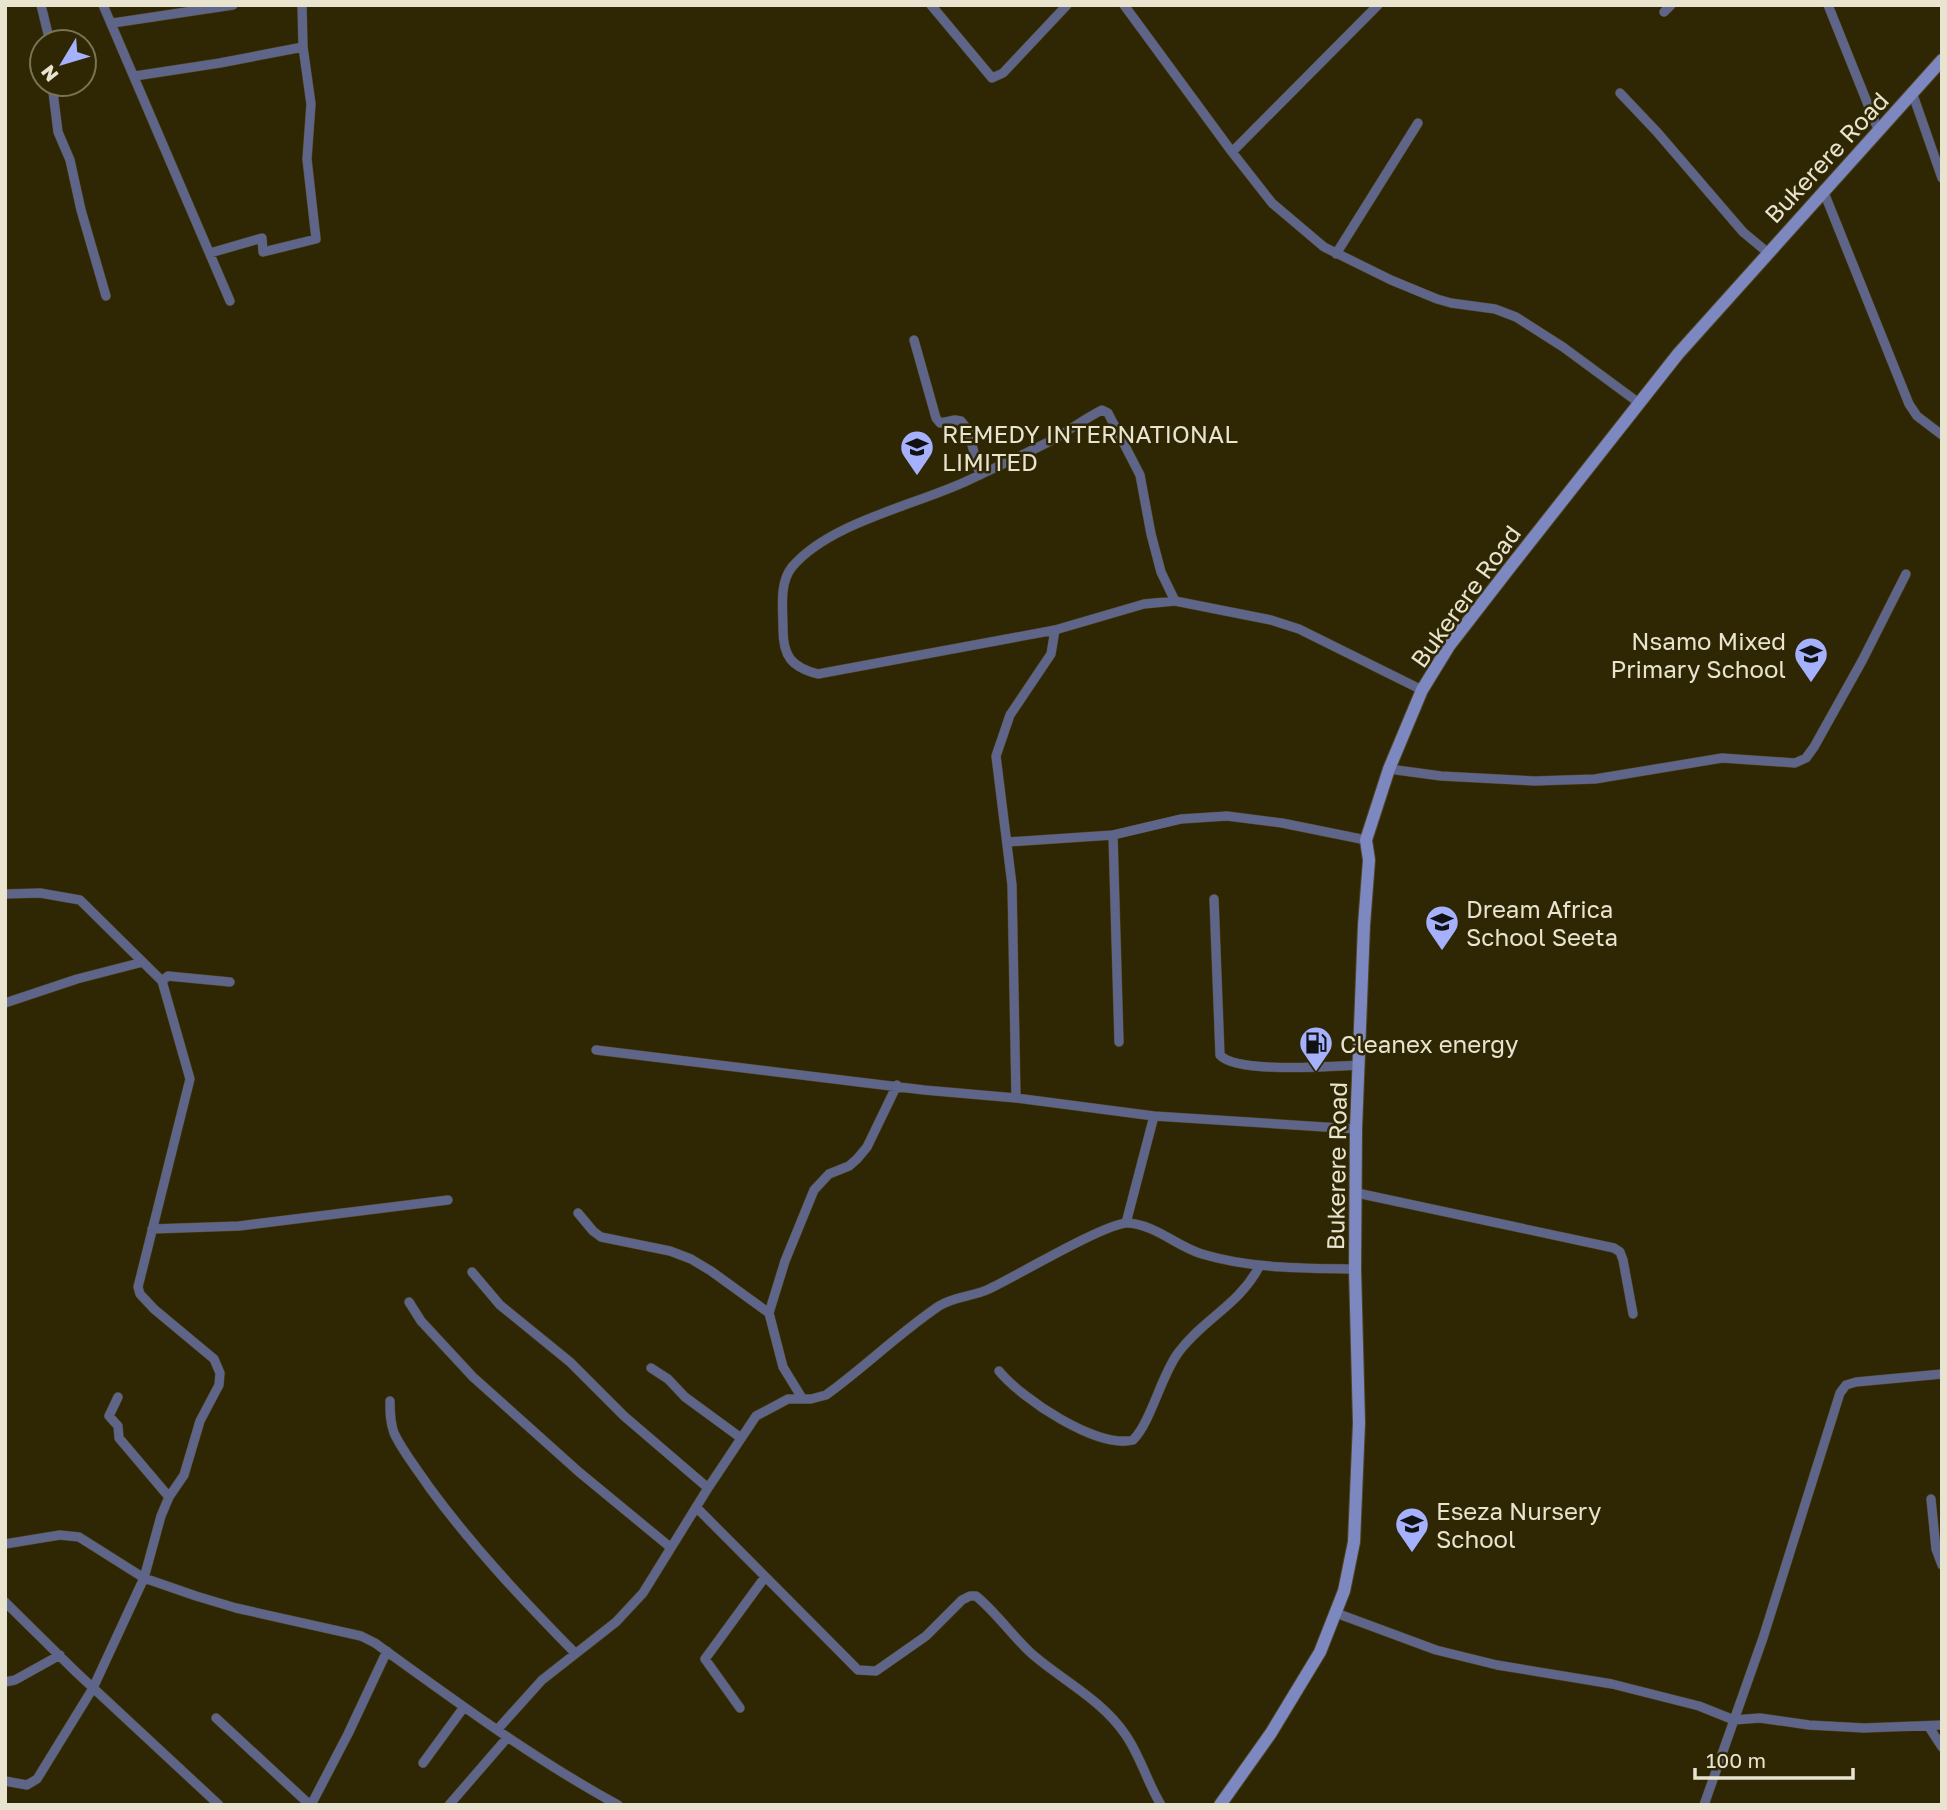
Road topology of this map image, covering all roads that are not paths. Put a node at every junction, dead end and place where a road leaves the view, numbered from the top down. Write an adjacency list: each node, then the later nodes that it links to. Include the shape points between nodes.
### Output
1 (41, 5): 11 (street)
2 (103, 5): 10 (street)
3 (233, 5): 10 (street)
4 (302, 5): 12 (street)
5 (932, 5): 6 (street, via 992,78 1003,73)
6 (1067, 5)
7 (1124, 5): 20 (street)
8 (1378, 5): 20 (street)
9 (1828, 5): 19 (street)
10 (113, 23): 14 (street)
11 (47, 28)
12 (303, 47): 14 (street); 24 (street, via 311,104 307,159 316,239 263,252 262,239)
13 (1942, 61): 16 (main road, Bukerere Road)
14 (135, 76): 24 (street)
15 (1620, 93): 23 (street, via 1742,232)
16 (1913, 95): 19 (main road, Bukerere Road); 21 (street)
17 (54, 98): 26 (street, via 58,132 70,160)
18 (1418, 123): 25 (street)
19 (1880, 132): 22 (main road, Bukerere Road)
20 (1232, 152): 25 (street, via 1272,203)
21 (1942, 178)
22 (1823, 190): 23 (main road, Bukerere Road); 30 (street, via 1909,404)
23 (1768, 252): 29 (main road, Bukerere Road)
24 (210, 253): 27 (street)
25 (1336, 254): 29 (street, via 1437,299 1516,317)
26 (106, 296)
27 (230, 301)
28 (914, 340): 31 (street, via 936,418 940,423 961,421 968,430)
29 (1639, 403): 35 (main road, Bukerere Road, via 1449,646)
30 (1942, 435)
31 (980, 475): 33 (street, via 1106,411 1140,475 1161,572); 34 (street, via 834,536 793,565 783,591 783,643 788,656 802,670 818,674)
32 (1906, 574): 36 (street, via 1814,747 1795,763 1714,759 1595,779 1535,781)
33 (1175, 601): 34 (street, via 1144,604); 35 (street, via 1299,629)
34 (1055, 630): 39 (street, via 1051,654 1010,715 996,756)
35 (1422, 690): 36 (main road, Bukerere Road)
36 (1389, 769): 38 (main road, Bukerere Road)
37 (1113, 835): 38 (street, via 1181,819 1227,816); 39 (street); 46 (street)
38 (1366, 840): 48 (main road, Bukerere Road, via 1369,859)
39 (1007, 842): 50 (street)
40 (5, 894): 42 (street, via 40,893 80,900)
41 (1214, 898): 48 (street, via 1220,1055 1229,1061 1280,1068)
42 (143, 962): 43 (street); 45 (street)
43 (162, 981): 44 (street, via 168,976); 57 (street, via 190,1079)
44 (230, 982)
45 (5, 1003)
46 (1119, 1042)
47 (596, 1051): 49 (street)
48 (1360, 1065): 52 (main road, Bukerere Road)
49 (897, 1085): 50 (street); 62 (street, via 858,1159 829,1174 814,1190)
50 (1016, 1098): 51 (street)
51 (1154, 1116): 52 (street); 56 (street)
52 (1356, 1129): 53 (main road, Bukerere Road)
53 (1357, 1193): 59 (main road, Bukerere Road); 63 (street, via 1614,1248 1623,1260)
54 (448, 1200): 57 (street, via 239,1226)
55 (578, 1213): 62 (street, via 601,1237 691,1259)
56 (1126, 1223): 58 (street, via 1160,1233 1200,1254); 68 (street, via 989,1289 953,1298 899,1334 826,1395)
57 (152, 1229): 72 (street, via 138,1292 207,1351 220,1373 184,1475)
58 (1259, 1267): 59 (street); 65 (street, via 1238,1298 1177,1354 1133,1440 1121,1443 1066,1423 1012,1387)
59 (1355, 1269): 81 (main road, Bukerere Road, via 1359,1423 1354,1542)
60 (472, 1272): 71 (street, via 500,1305)
61 (409, 1302): 76 (street, via 473,1377)
62 (769, 1313): 68 (street, via 783,1367)
63 (1633, 1314)
64 (651, 1368): 70 (street)
65 (999, 1371)
66 (1942, 1374): 90 (street, via 1856,1382 1840,1393)
67 (118, 1397): 72 (street, via 109,1416 118,1426 119,1438)
68 (802, 1398): 70 (street, via 780,1402 756,1416)
69 (390, 1401): 83 (street, via 394,1433 448,1513 504,1581)
70 (741, 1438): 71 (street)
71 (708, 1488): 74 (street)
72 (169, 1497): 79 (street)
73 (1931, 1499): 77 (street)
74 (696, 1507): 76 (street); 78 (street)
75 (5, 1544): 79 (street, via 71,1535)
76 (670, 1547): 83 (street, via 630,1609)
77 (1942, 1565)
78 (765, 1577): 88 (street, via 705,1659); 102 (street, via 858,1670 866,1672 876,1671 926,1636 962,1600 976,1596 1030,1652 1124,1731)
79 (144, 1578): 82 (street, via 236,1608 347,1631); 86 (street)
80 (5, 1602): 84 (street)
81 (1336, 1613): 90 (street, via 1436,1650 1612,1684 1699,1706); 103 (main road, Bukerere Road, via 1300,1689)
82 (387, 1651): 87 (street); 100 (street)
83 (575, 1653): 93 (street, via 542,1680)
84 (60, 1655): 85 (street); 86 (street)
85 (5, 1682)
86 (93, 1688): 97 (street, via 37,1779 27,1785); 99 (street)
87 (464, 1707): 93 (street); 96 (street)
88 (740, 1708)
89 (216, 1718): 100 (street)
90 (1734, 1720): 92 (street); 104 (street)
91 (1942, 1725): 92 (street)
92 (1929, 1727): 95 (street)
93 (497, 1730): 94 (street)
94 (507, 1738): 98 (street); 101 (street)
95 (1942, 1747)
96 (423, 1763)
97 (5, 1781)
98 (611, 1803)
99 (219, 1805)
100 (311, 1805)
101 (449, 1805)
102 (1161, 1805)
103 (1220, 1805)
104 (1704, 1805)

